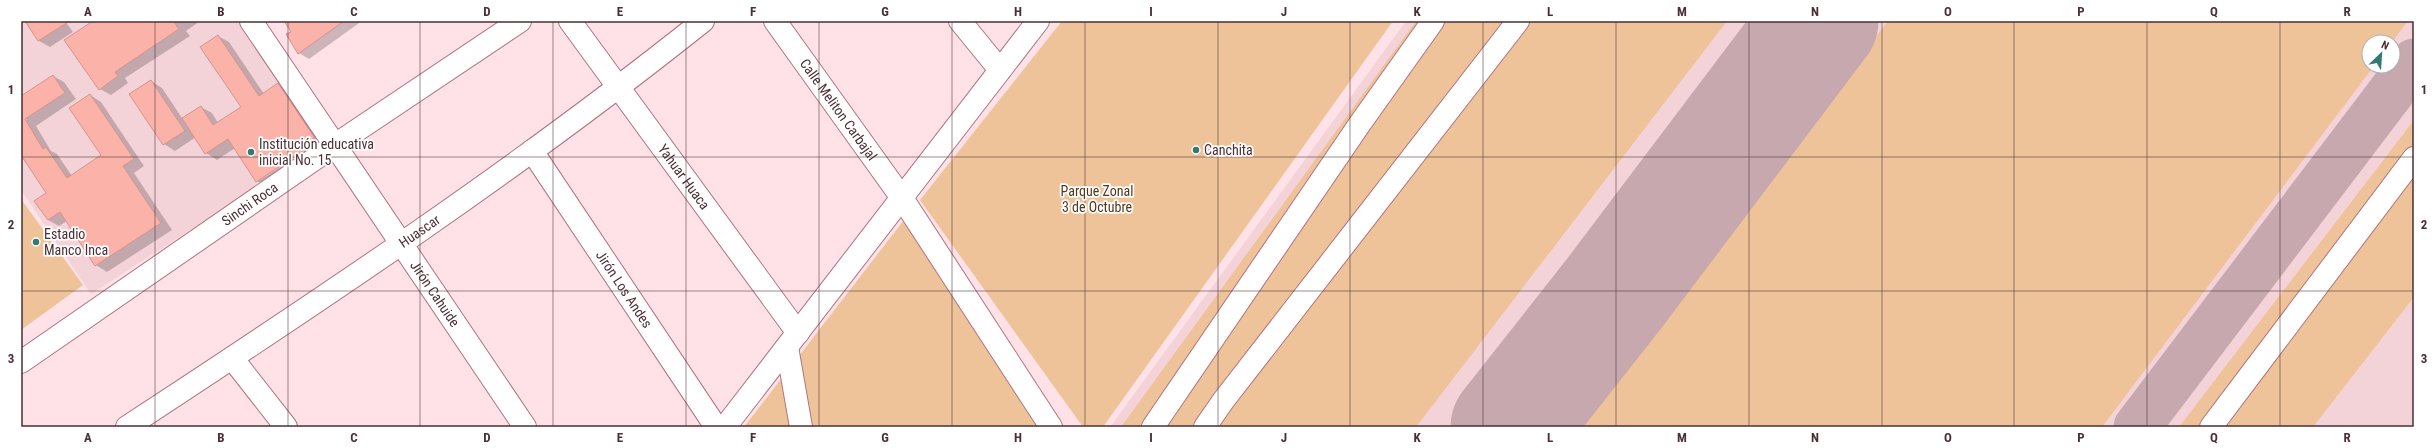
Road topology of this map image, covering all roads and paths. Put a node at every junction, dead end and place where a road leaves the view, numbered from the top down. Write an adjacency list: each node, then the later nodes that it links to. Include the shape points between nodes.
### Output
1 (251, 21): 12 (street, Jirón Cahuide)
2 (520, 21): 12 (street, Sinchi Roca)
3 (570, 21): 11 (street, Yahuar Huaca)
4 (703, 21): 11 (street, Huascar)
5 (775, 21): 15 (street, Calle Meliton Carbajal)
6 (960, 21): 10 (street)
7 (1038, 21): 10 (street)
8 (1433, 21): 27 (street)
9 (1518, 21): 28 (street)
10 (1000, 70): 15 (street)
11 (620, 87): 13 (street, Huascar); 17 (street, Yahuar Huaca)
12 (335, 145): 16 (street, Jirón Cahuide); 19 (street, Sinchi Roca)
13 (532, 152): 16 (street, Huascar); 23 (street, Jirón Los Andes)
14 (2414, 158): 29 (street)
15 (902, 198): 17 (street); 26 (street, Calle Meliton Carbajal)
16 (402, 244): 18 (street, Huascar); 22 (street, Jirón Cahuide)
17 (792, 340): 24 (street); 25 (street)
18 (232, 358): 20 (street, Huascar); 21 (street)
19 (21, 362)
20 (127, 427)
21 (286, 427)
22 (525, 427)
23 (716, 427)
24 (725, 427)
25 (801, 427)
26 (1051, 427)
27 (1153, 427)
28 (1205, 427)
29 (2211, 427)

